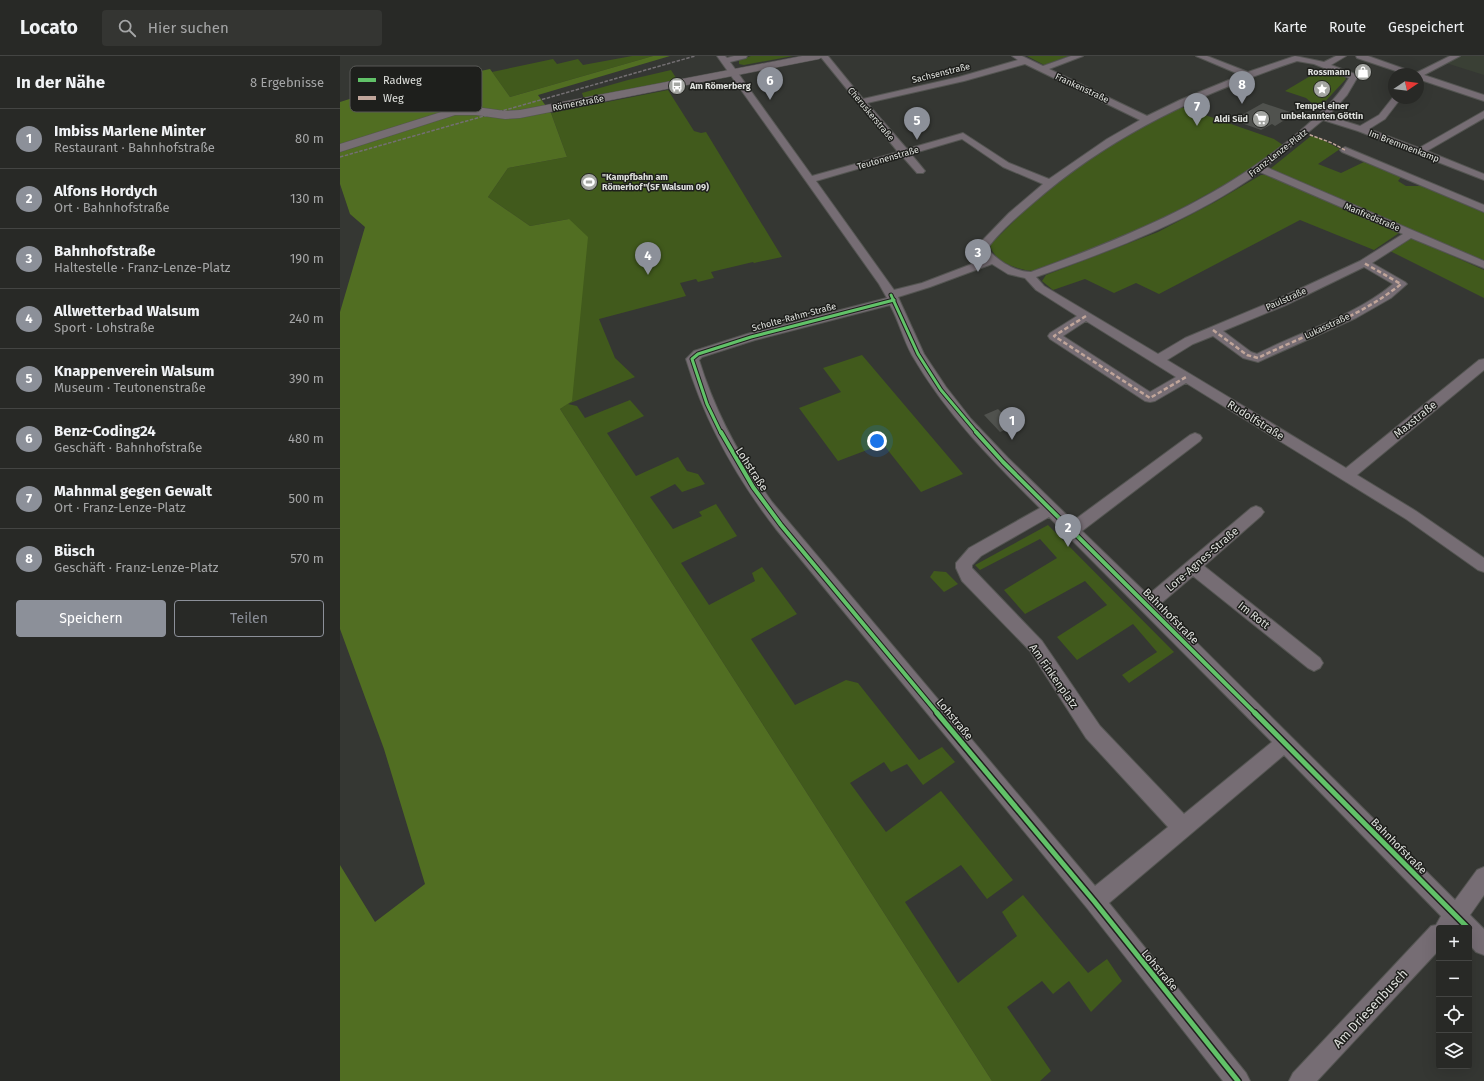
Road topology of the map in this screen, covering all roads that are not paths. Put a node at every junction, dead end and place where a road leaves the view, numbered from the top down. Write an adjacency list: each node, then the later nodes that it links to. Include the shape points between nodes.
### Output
1 (743, 56): 11 (street)
2 (819, 56): 18 (main road, Römerstraße)
3 (824, 56): 22 (street, Cheruskerstraße)
4 (1016, 56): 13 (street, Frankenstraße)
5 (1079, 56): 16 (street)
6 (1200, 56): 12 (street)
7 (1222, 56): 12 (street)
8 (1342, 56): 14 (street)
9 (1360, 56): 15 (street)
10 (1456, 56): 17 (street)
11 (723, 59): 18 (street, Bahnhofstraße)
12 (1212, 60): 19 (street)
13 (1025, 61): 16 (street, Frankenstraße); 22 (street, Sachsenstraße, via 962,79)
14 (1324, 65): 19 (street, Franz-Lenze-Platz, via 1300,58); 27 (street, Franz-Lenze-Platz, via 1353,77 1345,91)
15 (1395, 68)
16 (1042, 69): 28 (street, Frankenstraße)
17 (1424, 72)
18 (733, 73): 25 (main road, Römerstraße, via 516,114); 37 (street, Bahnhofstraße)
19 (1249, 75): 28 (street, Franz-Lenze-Platz)
20 (1424, 77): 21 (street)
21 (1484, 98)
22 (861, 102): 33 (street, Cheruskerstraße)
23 (1393, 104): 29 (street, via 1380,120)
24 (454, 112): 30 (main road, Römerstraße)
25 (482, 112)
26 (1484, 114): 32 (street)
27 (1322, 117): 29 (street, Im Bremmenkamp); 34 (street, Franz-Lenze-Platz)
28 (1148, 120): 38 (street, Franz-Lenze-Platz, via 1105,145)
29 (1361, 129): 32 (street, Im Bremmenkamp)
30 (340, 148)
31 (1345, 150): 39 (street)
32 (1419, 152): 36 (street, Im Bremmenkamp)
33 (904, 153): 35 (street, Cheruskerstraße); 37 (street, Teutonenstraße); 38 (street, Teutonenstraße, via 963,136 1006,165)
34 (1260, 168): 40 (street, Manfredstraße); 44 (street, Franz-Lenze-Platz, via 1237,184 1175,218 1121,242)
35 (920, 171)
36 (1484, 177)
37 (810, 180): 45 (street, Bahnhofstraße)
38 (1050, 183): 41 (street, Franz-Lenze-Platz, via 1026,202 981,248)
39 (1484, 209)
40 (1411, 233): 42 (street, Paulstraße); 43 (street, Manfredstraße)
41 (993, 260): 44 (street, Franz-Lenze-Platz, via 1020,275); 45 (street)
42 (1364, 262): 47 (street, Paulstraße, via 1282,302); 47 (street, Lukasstraße, via 1401,284 1367,308 1258,358 1247,355)
43 (1484, 265)
44 (1029, 276): 46 (street, Rudolfstraße, via 1034,283)
45 (893, 297): 48 (street, Scholte-Rahm-Straße); 54 (street, Bahnhofstraße, via 918,354 940,390 966,422)
46 (1086, 316): 49 (street, Rudolfstraße); 51 (street, via 1054,336 1150,398)
47 (1213, 330): 49 (street, Paulstraße)
48 (698, 354): 64 (street, Lohstraße, via 692,359 710,411 722,438 759,497 797,546 854,611)
49 (1158, 360): 51 (street, Rudolfstraße)
50 (1484, 363): 53 (street, Maxstraße)
51 (1186, 377): 53 (street, Rudolfstraße)
52 (1195, 438): 56 (street)
53 (1347, 475): 57 (street, Rudolfstraße, via 1411,515)
54 (1050, 509): 56 (street, Bahnhofstraße); 62 (street, Am Finkenplatz, via 975,552 964,563 964,568 968,576 1036,646 1093,732)
55 (1256, 512): 58 (street, Lore-Agnes-Straße)
56 (1072, 530): 59 (street, Bahnhofstraße)
57 (1484, 566)
58 (1193, 567): 59 (street, Lore-Agnes-Straße); 60 (street, Im Rott)
59 (1148, 605): 61 (street, Bahnhofstraße)
60 (1314, 663)
61 (1285, 743): 62 (street); 65 (street, Bahnhofstraße)
62 (1183, 828): 64 (street)
63 (1484, 877): 65 (street)
64 (1094, 901): 69 (street, Lohstraße)
65 (1459, 925)
66 (1472, 935): 68 (street, Bahnhofstraße)
67 (1436, 937): 70 (street, Am Driesenbusch)
68 (1484, 944)
69 (1238, 1081)
70 (1301, 1081)

